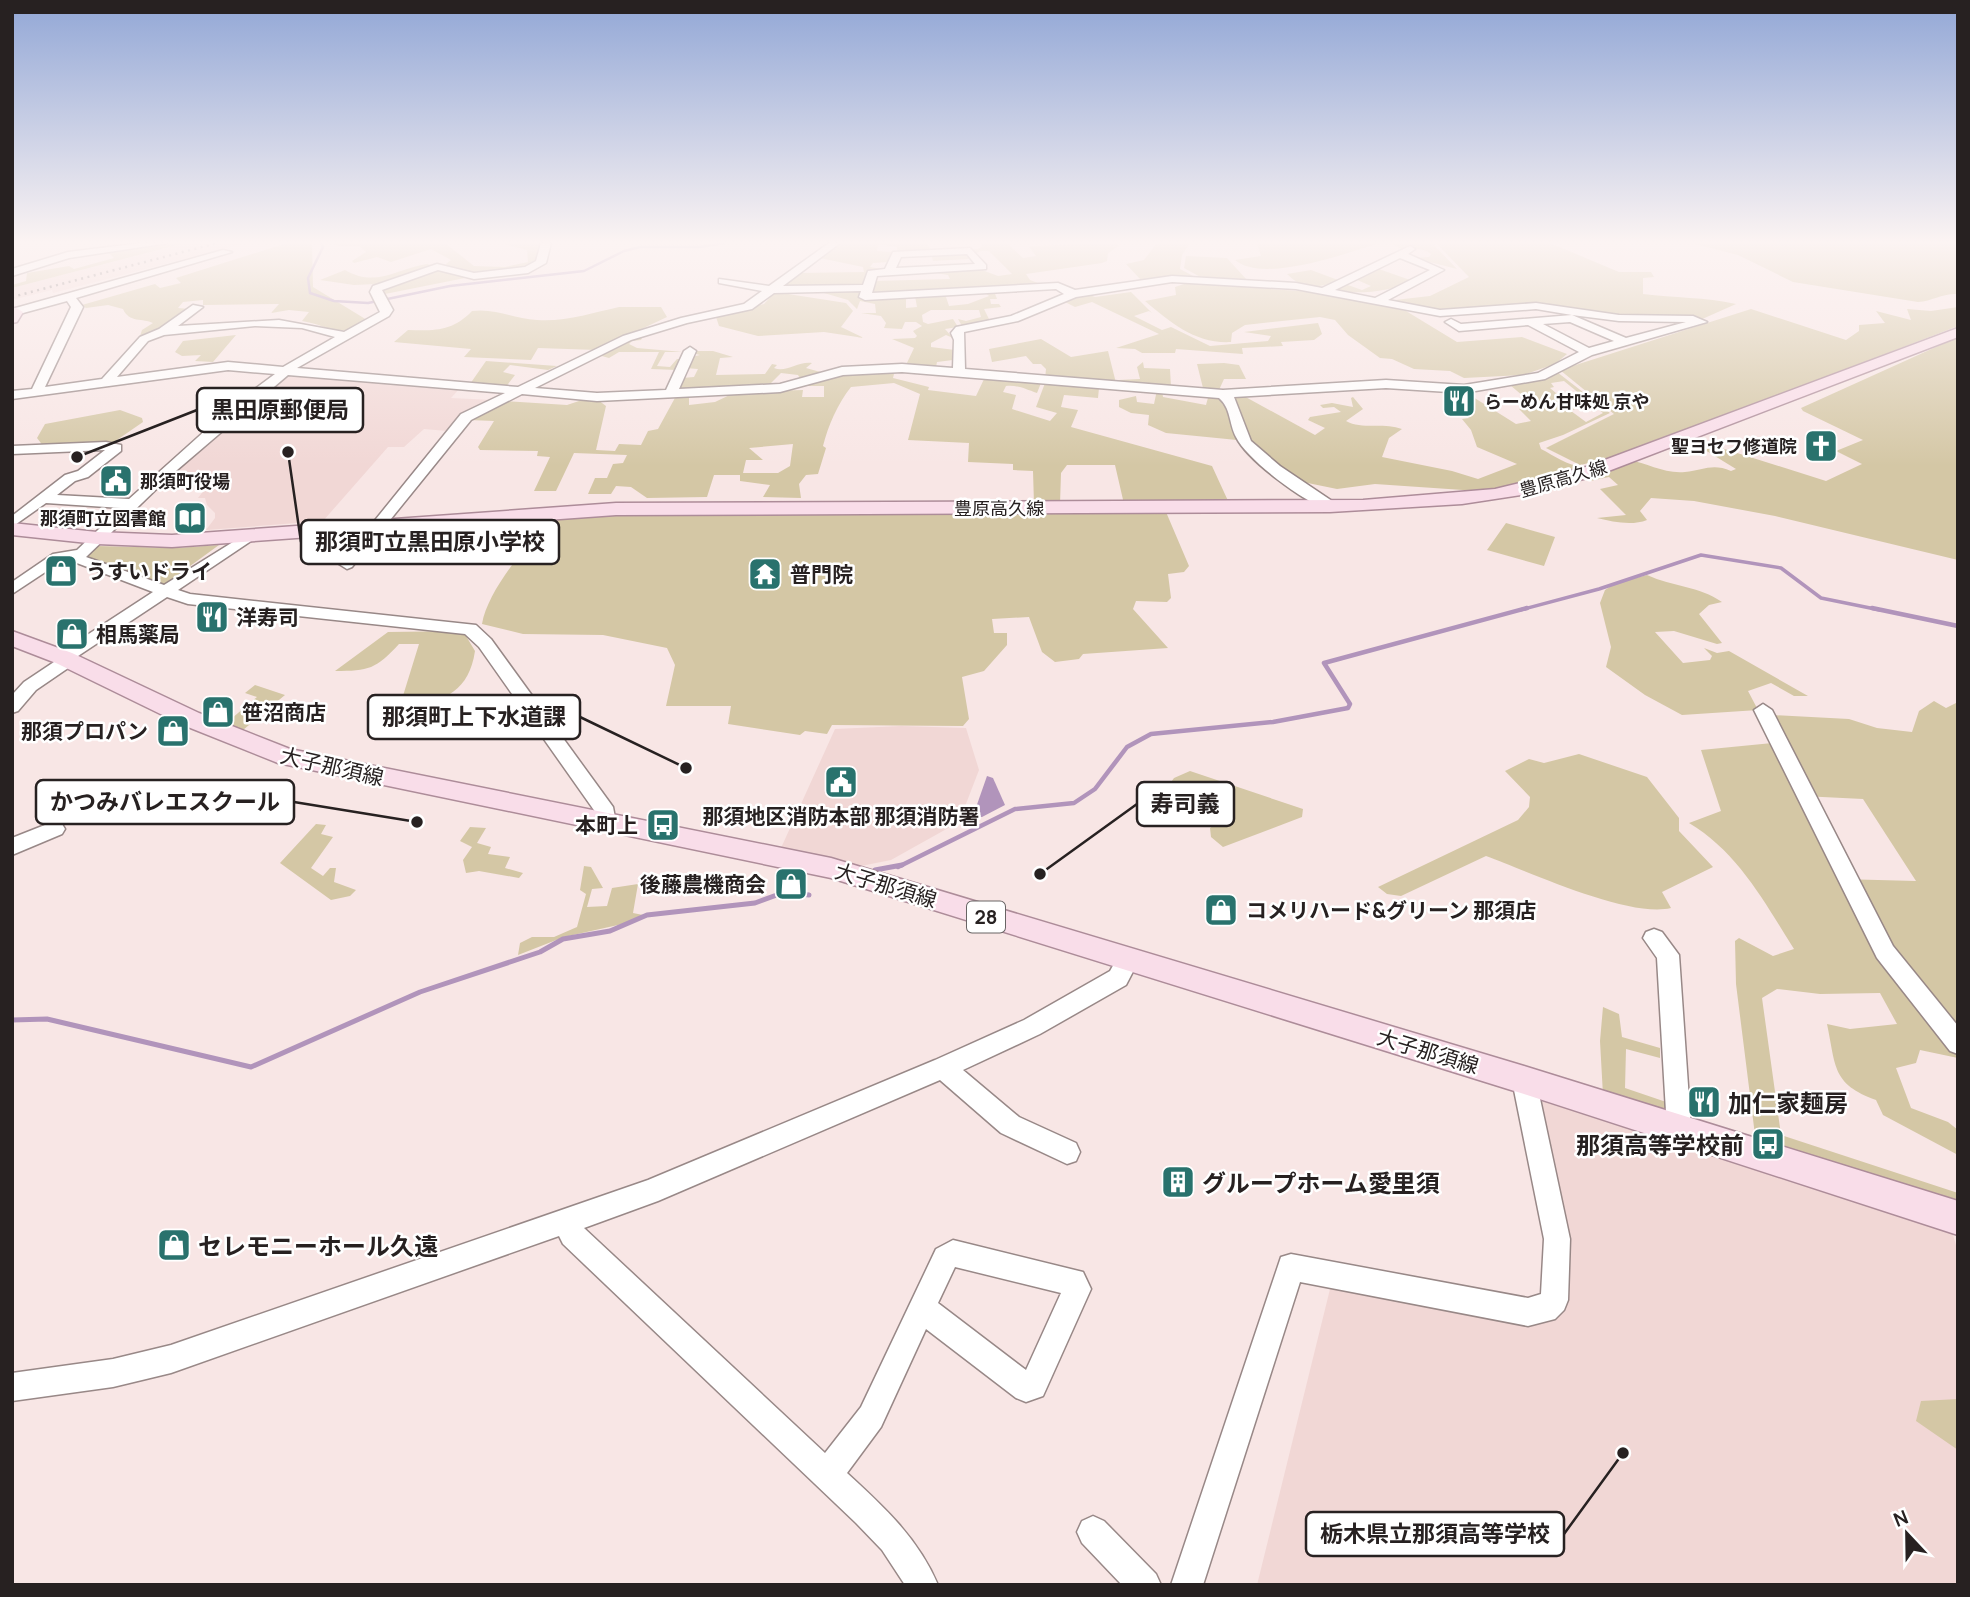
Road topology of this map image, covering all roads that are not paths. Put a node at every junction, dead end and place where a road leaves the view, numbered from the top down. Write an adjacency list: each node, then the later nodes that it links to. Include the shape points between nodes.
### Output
1 (72, 318): 21 (street)
2 (183, 318): 12 (street)
3 (379, 318): 14 (street)
4 (697, 318): 22 (street, via 627,338)
5 (1015, 318): 19 (street, via 960,329)
6 (1523, 318): 11 (street)
7 (1616, 318): 8 (street)
8 (1649, 318)
9 (1684, 318): 15 (street, via 1701,322)
10 (1451, 322): 11 (street, via 1459,328)
11 (1528, 322): 15 (street, via 1575,318); 17 (street)
12 (163, 332): 14 (street, via 295,322); 20 (street, via 144,339)
13 (1958, 332): 29 (main road, 豊原高久線, via 1564,480 1444,501)
14 (345, 336): 18 (street)
15 (1625, 342): 17 (street)
16 (690, 351): 23 (street)
17 (1588, 352): 24 (street, via 1541,376 1473,388 1386,384)
18 (286, 370): 20 (street, via 215,366); 22 (street); 28 (street, via 189,450)
19 (959, 372): 23 (street, via 849,370 780,388); 24 (street)
20 (106, 382): 21 (street)
21 (37, 391): 25 (street)
22 (519, 391): 23 (street, via 597,397); 31 (street, via 460,421)
23 (670, 394)
24 (1223, 394): 29 (street, via 1233,406 1245,442 1277,471)
25 (12, 395)
26 (12, 450): 27 (street, via 116,446)
27 (44, 499): 28 (street); 30 (street)
28 (134, 504): 34 (street)
29 (1330, 506): 31 (main road, 豊原高久線, via 615,509)
30 (12, 523)
31 (380, 525): 33 (main road, 豊原高久線); 36 (street)
32 (12, 528): 34 (main road, 豊原高久線)
33 (250, 536): 34 (main road, 豊原高久線, via 172,541); 38 (street)
34 (97, 538): 35 (street)
35 (79, 554): 37 (street, via 58,557); 38 (street, via 78,561)
36 (347, 564)
37 (12, 589)
38 (164, 593): 40 (street); 43 (street, via 470,629 485,643 606,812)
39 (12, 638): 40 (main road, 大子那須線 / 28)
40 (66, 659): 41 (street); 43 (main road, 大子那須線 / 28, via 286,758)
41 (12, 706)
42 (1763, 710): 48 (street, via 1885,952)
43 (606, 823): 47 (main road, 大子那須線 / 28, via 831,868)
44 (55, 829): 45 (street)
45 (12, 847)
46 (1654, 938): 51 (street, via 1668,955)
47 (1128, 960): 49 (street, via 1118,978 1032,1027); 50 (main road, 大子那須線 / 28)
48 (1958, 1044)
49 (943, 1069): 52 (street, via 1010,1125); 54 (street)
50 (1524, 1080): 51 (main road, 大子那須線 / 28); 61 (street, via 1557,1239 1554,1300 1545,1309 1528,1312 1291,1267)
51 (1679, 1129): 53 (main road, 大子那須線 / 28)
52 (1067, 1152)
53 (1958, 1218)
54 (570, 1222): 56 (street, via 172,1359 113,1373); 57 (street, via 572,1235)
55 (922, 1308): 55 (street, via 945,1258 953,1253 1073,1282 1077,1289 1033,1386 1026,1388); 57 (street, via 871,1417)
56 (12, 1387)
57 (827, 1475): 59 (street, via 890,1537)
58 (1093, 1532): 60 (street)
59 (922, 1585)
60 (1145, 1585)
61 (1187, 1585)

